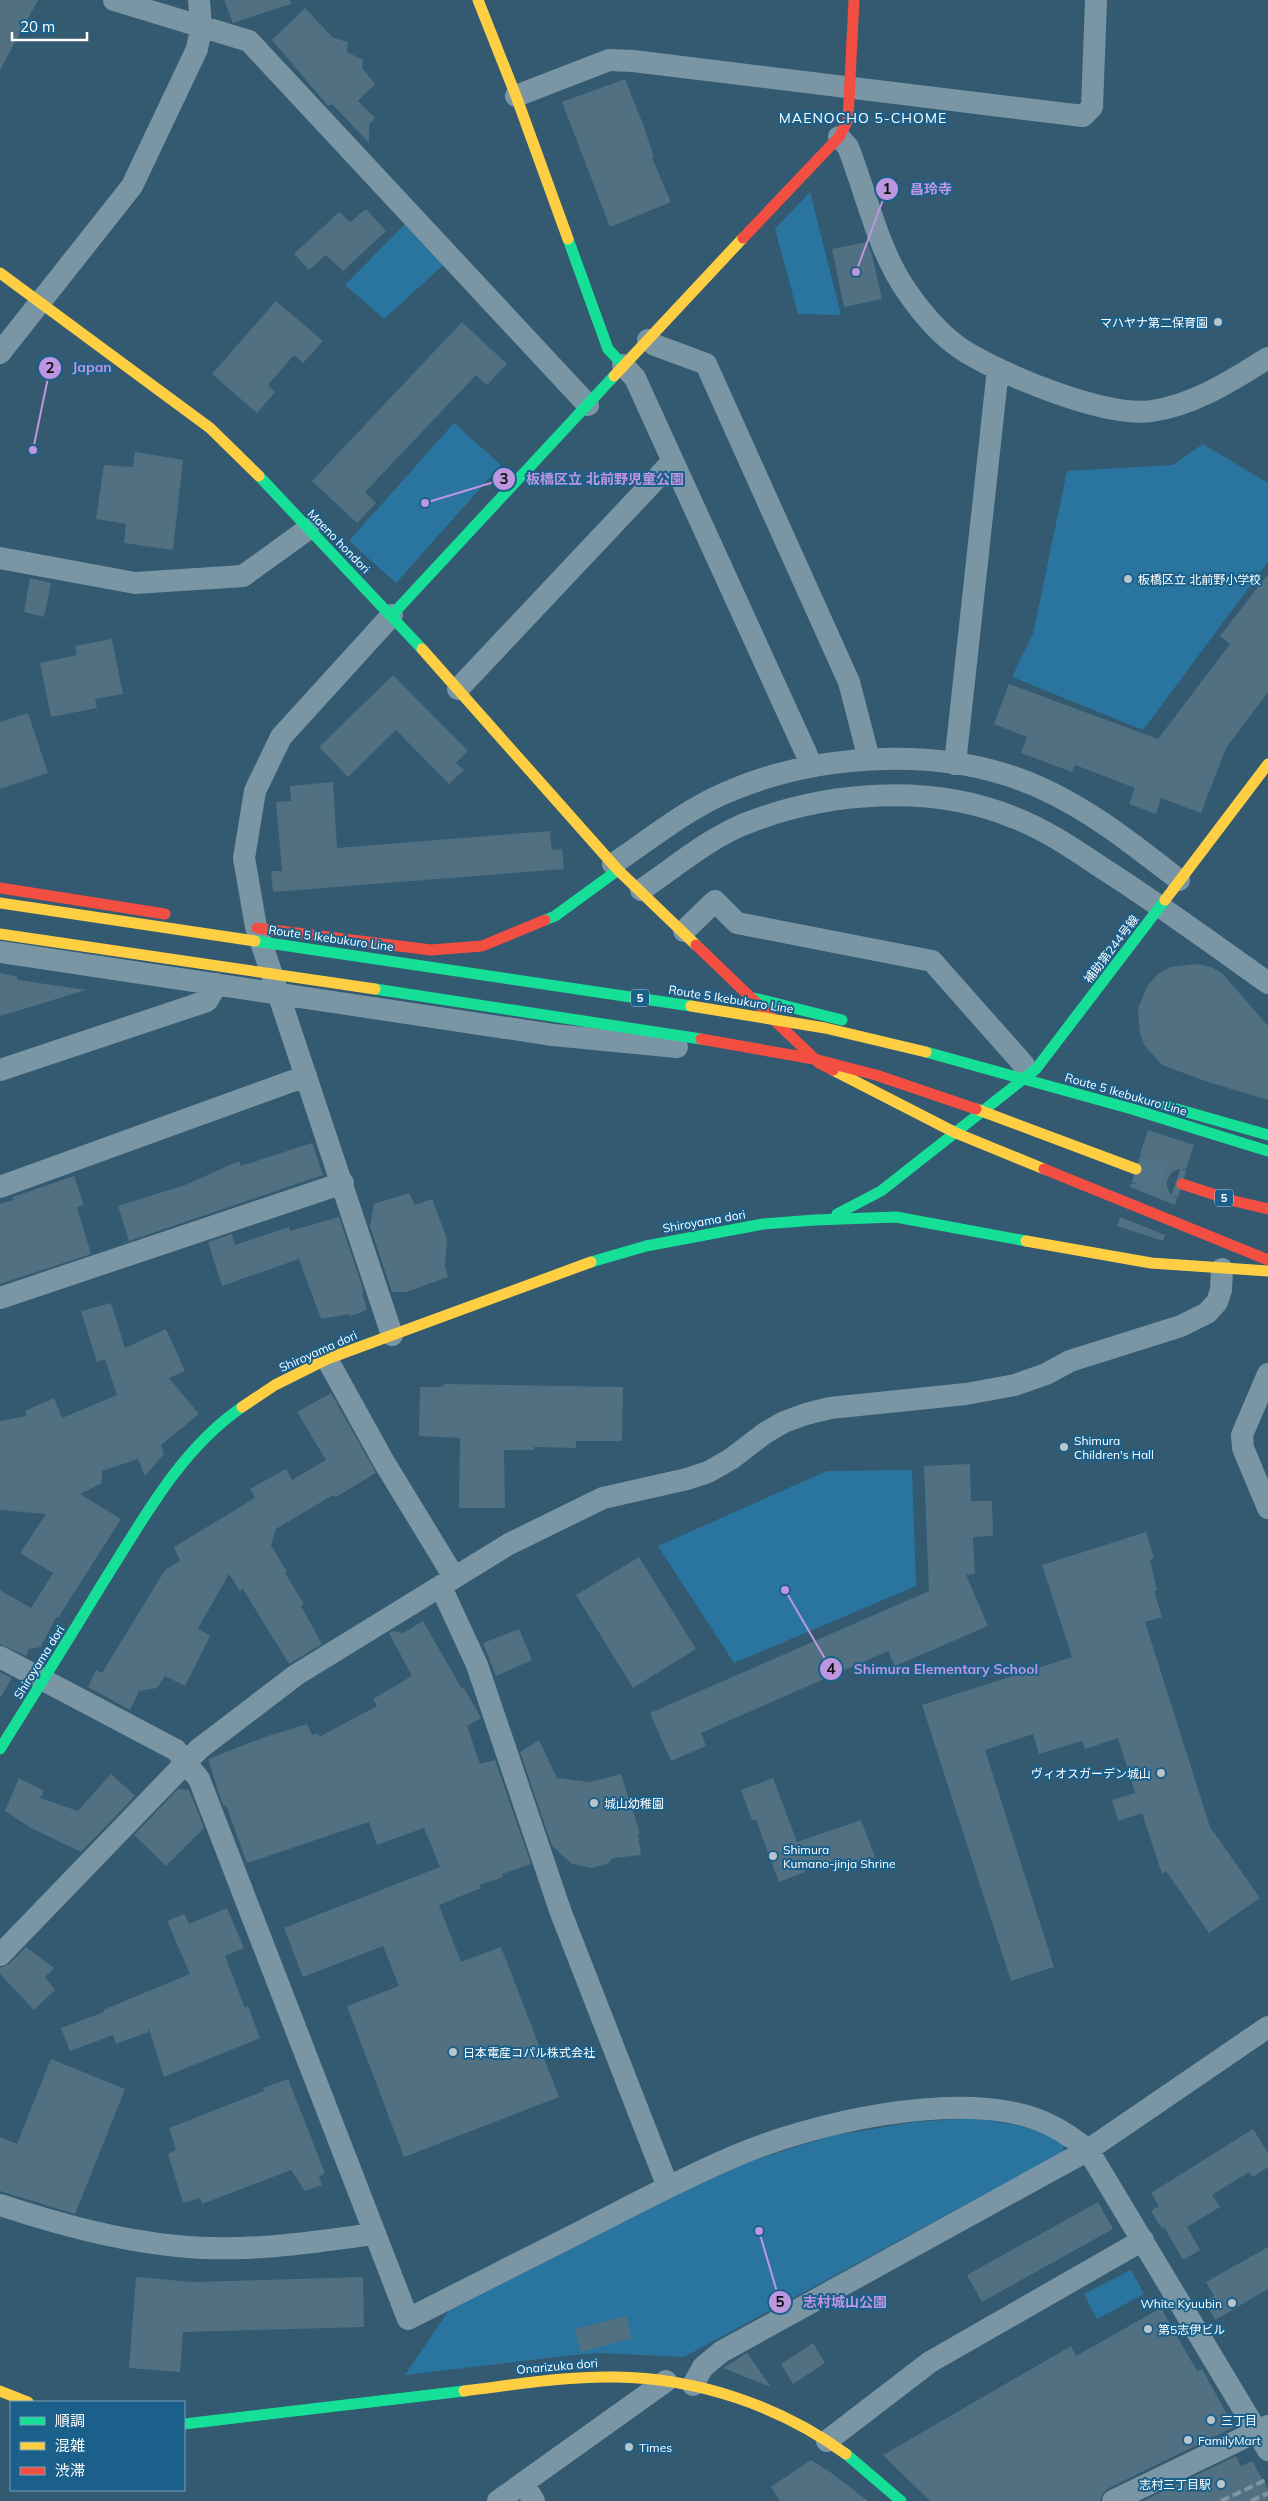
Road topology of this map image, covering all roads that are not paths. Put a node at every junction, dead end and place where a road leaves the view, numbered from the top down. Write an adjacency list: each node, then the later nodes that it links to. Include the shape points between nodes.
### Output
1 (114, 0): 6 (street)
2 (199, 0): 6 (street)
3 (478, 0): 8 (main road)
4 (854, 0): 7 (main road)
5 (1096, 0): 7 (street, via 1092,106 1083,116)
6 (201, 28): 11 (street, via 197,49 132,186); 17 (street, via 248,41)
7 (850, 88): 8 (street, via 609,60); 9 (main road, via 848,120)
8 (516, 96): 15 (main road, via 608,349)
9 (839, 137): 12 (main road); 16 (street, via 848,147 880,237 907,292 941,333 965,352)
10 (0, 273): 11 (main road, Maeno hondori)
11 (40, 303): 13 (street); 19 (main road, Maeno hondori, via 210,428)
12 (648, 340): 15 (main road); 23 (street, via 706,364 849,682)
13 (0, 353)
14 (1268, 358): 16 (street, via 1207,394 1150,412 1121,410 1087,402)
15 (623, 365): 17 (main road); 18 (street, via 635,378)
16 (998, 369): 24 (street)
17 (588, 405): 21 (main road)
18 (672, 462): 22 (street); 26 (street)
19 (308, 529): 20 (street, via 243,576 135,583); 21 (main road, Maeno hondori)
20 (0, 558)
21 (392, 615): 22 (main road, Maeno hondori); 34 (street, via 281,737 255,791 244,858)
22 (458, 689): 27 (main road, Maeno hondori)
23 (869, 759): 24 (street); 26 (street)
24 (955, 764): 28 (street, via 1007,775 1070,802 1106,824)
25 (1268, 764): 28 (main road, 補助第244号線)
26 (812, 766): 27 (street, via 724,794 684,815)
27 (616, 867): 30 (main road, Maeno hondori); 34 (main road, via 555,916 482,946 432,950)
28 (1179, 880): 32 (main road, 補助第244号線)
29 (0, 888): 33 (main road)
30 (641, 890): 32 (street, via 707,844 742,826 832,798 895,795 961,801 1015,817 1058,839); 35 (main road, Maeno hondori)
31 (0, 903): 50 (main road, Route 5 Ikebukuro Line / 5, bridge, via 825,1028 928,1052 1123,1106)
32 (1161, 906): 38 (street); 44 (main road, 補助第244号線)
33 (177, 915)
34 (251, 927): 40 (street)
35 (684, 931): 41 (main road, Maeno hondori); 44 (street, via 715,901 737,923 932,962)
36 (0, 934): 51 (main road, bridge, via 619,1025 814,1059 947,1098)
37 (0, 952): 39 (street)
38 (1268, 983)
39 (217, 984): 40 (street); 45 (street, via 207,1001)
40 (279, 994): 43 (street, via 553,1035); 46 (street)
41 (754, 998): 42 (main road); 43 (main road, Maeno hondori)
42 (966, 1051)
43 (819, 1064): 48 (main road, Maeno hondori)
44 (1027, 1067): 48 (main road, 補助第244号線)
45 (0, 1070)
46 (306, 1076): 52 (street); 54 (street)
47 (1156, 1103): 49 (main road)
48 (956, 1133): 56 (main road, 補助第244号線, via 866,1201); 57 (main road, Maeno hondori)
49 (1268, 1135)
50 (1268, 1151)
51 (1136, 1169)
52 (343, 1183): 60 (street); 61 (street)
53 (1182, 1184): 55 (main road, 5)
54 (0, 1188)
55 (1268, 1209)
56 (815, 1220): 58 (main road, via 896,1217 1152,1262); 61 (main road, Shiroyama dori, via 763,1224 646,1246 606,1257)
57 (1268, 1260)
58 (1222, 1269): 59 (main road); 65 (street, via 1217,1302 1206,1313 1181,1326 1070,1361 1015,1385 966,1394 830,1408 806,1414 765,1433 708,1472 687,1480 603,1498 509,1544)
59 (1268, 1271)
60 (0, 1298)
61 (392, 1335): 62 (main road, Shiroyama dori)
62 (327, 1359): 65 (street); 67 (main road, Shiroyama dori, via 275,1385 227,1418 184,1459 150,1508)
63 (1268, 1374): 64 (street, via 1242,1435 1243,1448)
64 (1268, 1508)
65 (447, 1582): 69 (street, via 296,1675); 73 (street, via 561,1914)
66 (0, 1657): 67 (street)
67 (44, 1681): 68 (main road, Shiroyama dori); 69 (street, via 176,1750)
68 (0, 1749)
69 (186, 1761): 70 (street); 75 (street, via 199,1779)
70 (0, 1955)
71 (1268, 2028): 72 (street)
72 (1088, 2150): 73 (street, via 1067,2133 1036,2119 1006,2112 959,2108 901,2113 848,2121 780,2140 734,2156); 76 (street); 78 (street, via 721,2352 703,2367)
73 (668, 2187): 75 (street, via 408,2319)
74 (0, 2205): 75 (street, via 114,2238 179,2246 258,2248)
75 (374, 2234)
76 (1143, 2240): 82 (street); 83 (street, via 930,2362)
77 (666, 2381): 78 (main road, Onarizuka dori); 81 (main road, Onarizuka dori, via 598,2376 569,2378); 84 (street)
78 (693, 2385): 83 (main road, Onarizuka dori, via 748,2400)
79 (0, 2391): 80 (main road)
80 (25, 2401)
81 (185, 2424)
82 (1264, 2436): 87 (street)
83 (827, 2441): 86 (main road, Onarizuka dori, via 866,2468)
84 (529, 2492): 85 (street)
85 (498, 2501)
86 (901, 2501)
87 (1112, 2501)

